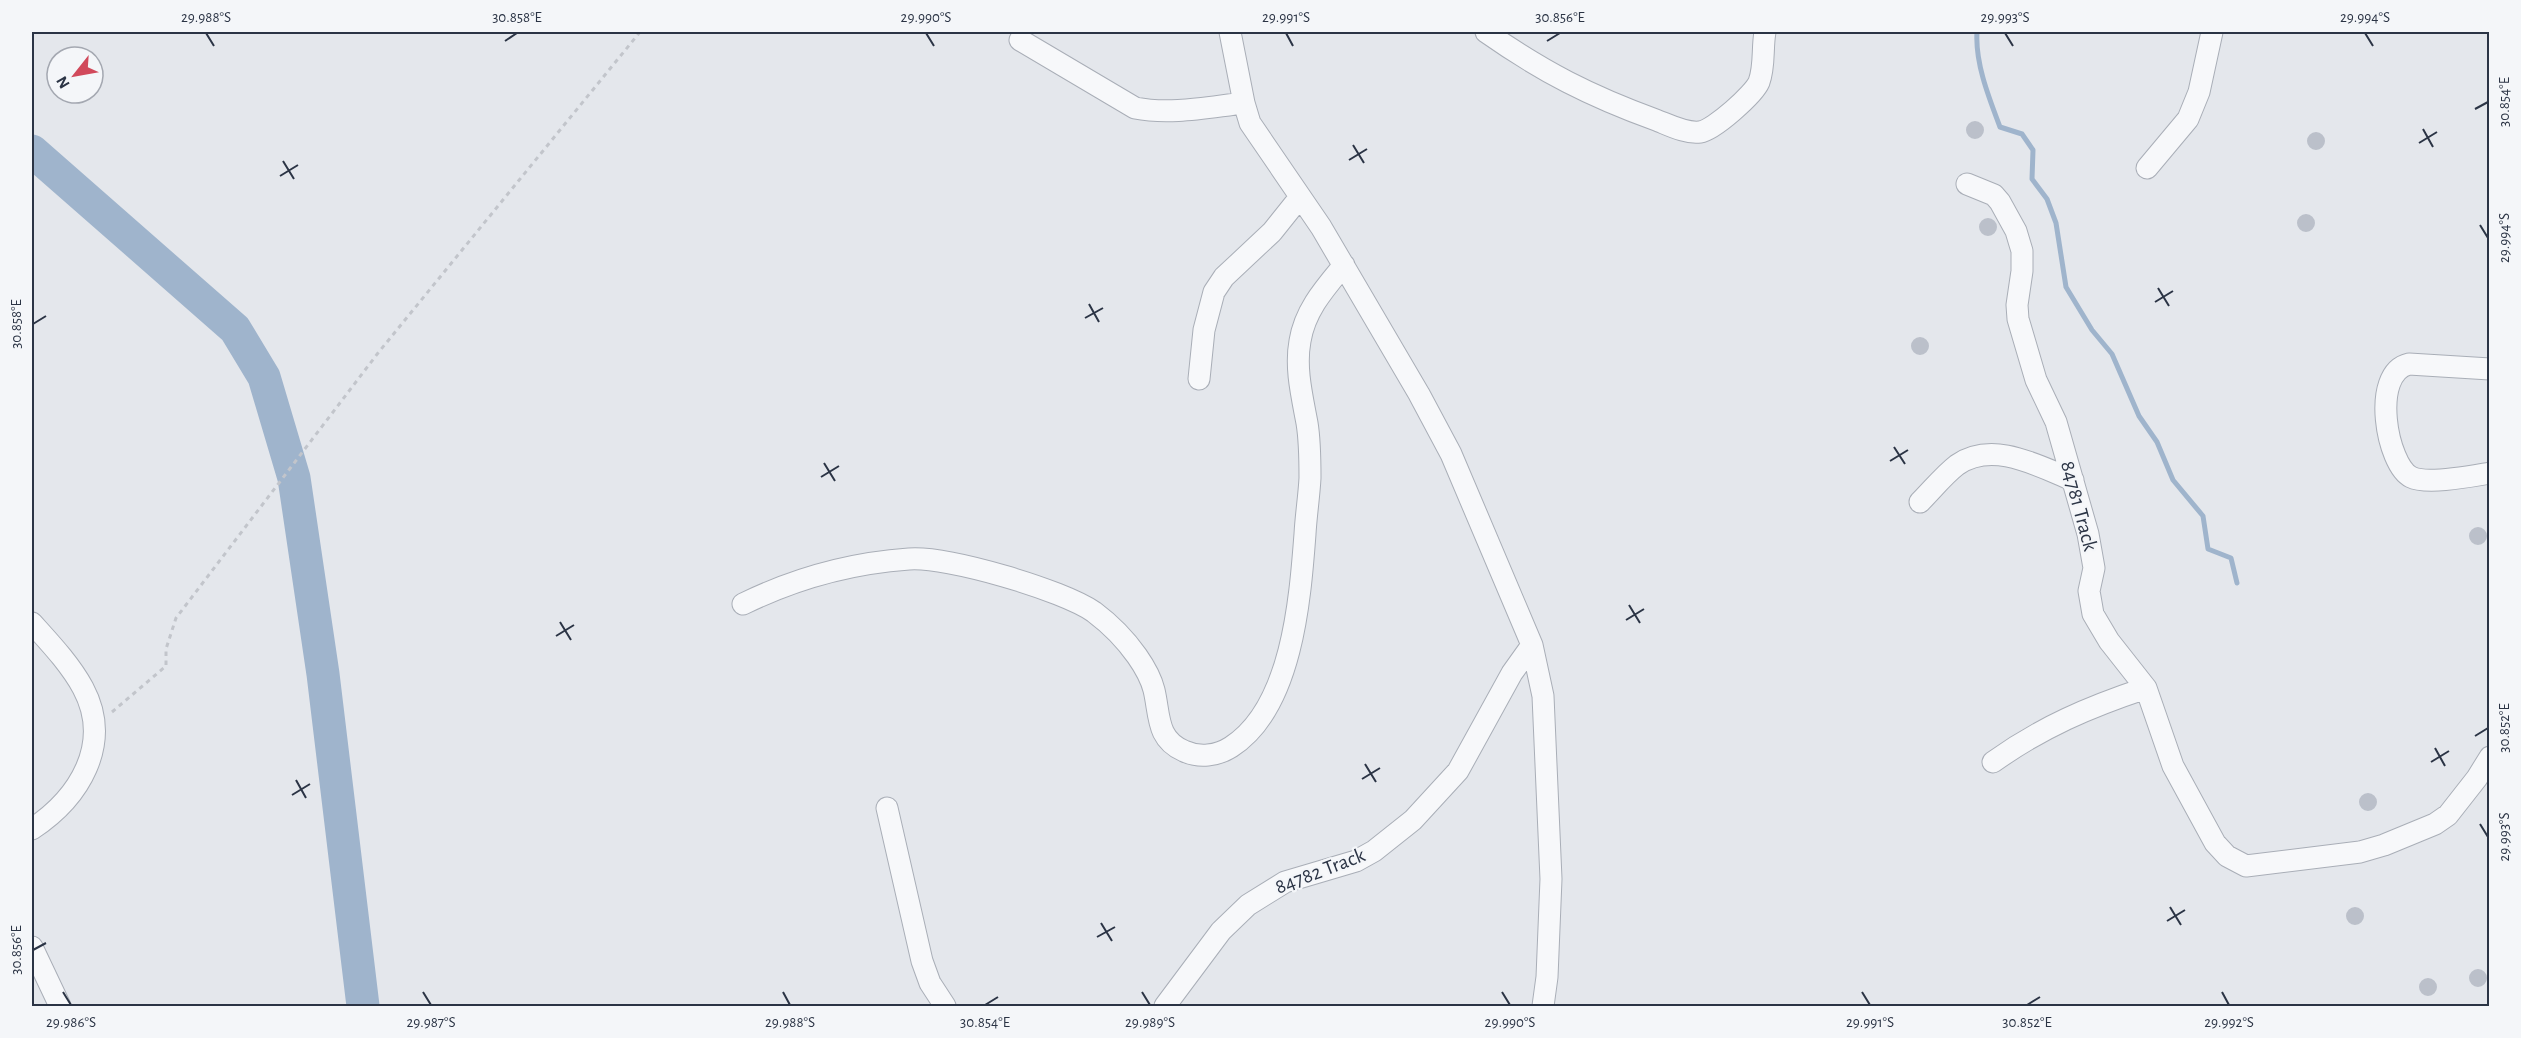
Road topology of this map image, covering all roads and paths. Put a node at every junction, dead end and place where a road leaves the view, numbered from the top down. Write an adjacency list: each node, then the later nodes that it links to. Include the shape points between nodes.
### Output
1 (640, 32): 21 (path, via 378,353 176,618 166,649 166,666)
2 (1230, 32): 7 (street)
3 (1486, 32): 4 (street, via 1586,93 1679,129 1701,132 1716,124 1759,82)
4 (1765, 32)
5 (2212, 32): 8 (street, via 2199,92 2188,120)
6 (1020, 40): 7 (street, via 1135,108 1152,112)
7 (1244, 104): 10 (street, via 1256,133)
8 (2147, 168)
9 (1967, 184): 15 (street, 84781 Track, via 1994,195 2016,231 2022,251 2018,319)
10 (1300, 197): 11 (street); 13 (street, via 1214,292 1204,330)
11 (1344, 265): 17 (street, via 1310,311 1299,342 1310,479 1301,588 1283,671 1251,732 1224,752 1195,754 1170,743 1162,732 1147,672 1117,632 1074,600 1037,587 945,561 910,559 792,582); 19 (street, via 1450,454)
12 (2490, 369): 14 (street, via 2402,366 2392,376 2385,404 2395,456 2409,477 2428,480)
13 (1199, 379)
14 (2490, 473)
15 (2073, 480): 16 (street, via 2009,456 1978,456 1956,466); 20 (street, 84781 Track, via 2093,556 2089,591 2093,614)
16 (1920, 502)
17 (743, 603)
18 (32, 623): 21 (street, via 82,686)
19 (1532, 645): 29 (street, 84782 Track, via 1458,771 1413,820 1356,861 1285,882 1248,905 1221,931); 30 (street, via 1543,696 1551,879)
20 (2146, 687): 22 (street, 84781 Track, via 2173,766 2215,843 2227,856 2246,866 2360,852 2435,824 2461,801); 23 (street, via 2060,720)
21 (94, 726): 25 (street, via 89,766 80,784)
22 (2490, 757)
23 (1993, 762)
24 (887, 808): 28 (street, via 922,961)
25 (32, 829)
26 (32, 947): 27 (street)
27 (60, 1006)
28 (945, 1006)
29 (1165, 1006)
30 (1543, 1006)

